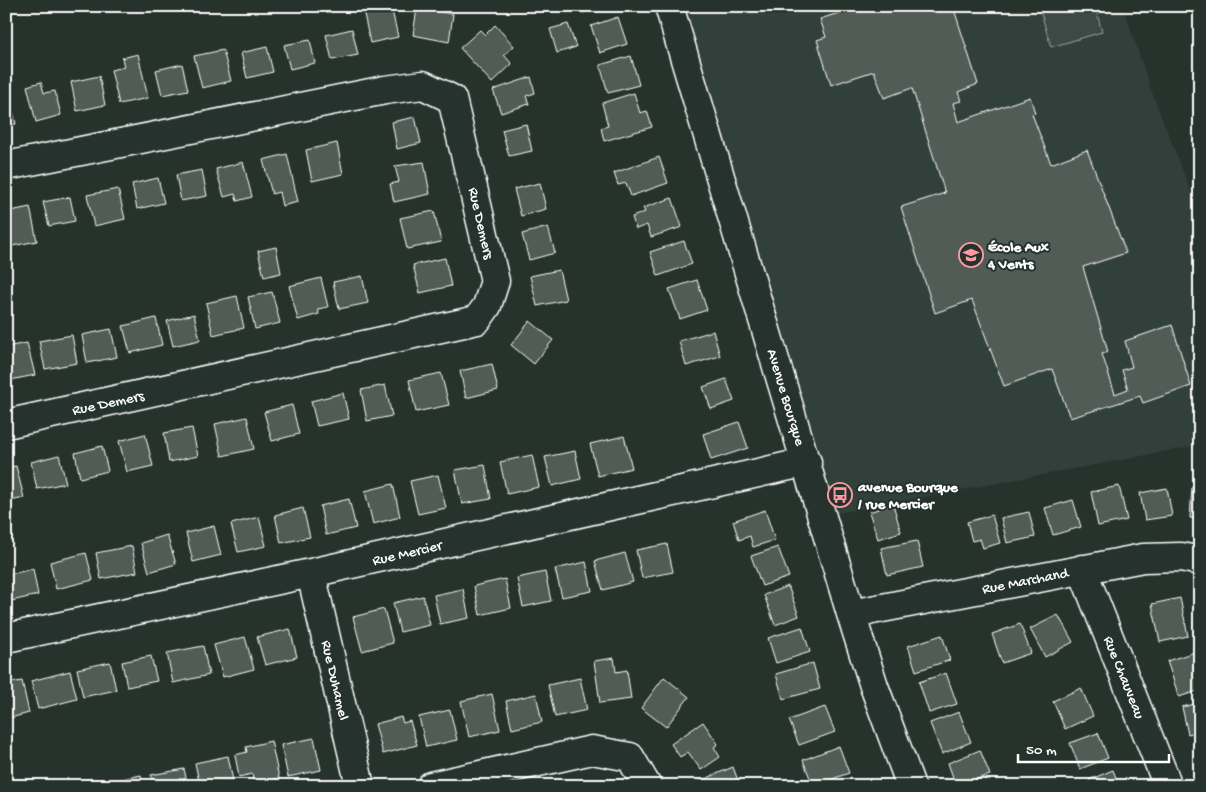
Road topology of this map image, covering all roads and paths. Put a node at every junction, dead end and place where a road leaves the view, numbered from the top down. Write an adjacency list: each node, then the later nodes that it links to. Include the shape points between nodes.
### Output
1 (669, 6): 4 (street, Avenue Bourque)
2 (6, 166): 3 (street, Rue Demers, via 384,90 423,86 452,99 495,281 487,306 477,320)
3 (6, 424)
4 (806, 462): 7 (street, Rue Mercier); 8 (street, Avenue Bourque)
5 (1200, 561): 6 (street, Rue Marchand, via 1181,557 1143,558)
6 (1082, 569): 8 (street, Rue Marchand); 14 (street, Rue Chauveau)
7 (312, 573): 9 (street, Rue Mercier); 10 (street, Rue Duhamel)
8 (851, 614): 13 (street, Avenue Bourque)
9 (6, 638)
10 (360, 786)
11 (431, 786): 12 (street, via 592,750 630,758)
12 (647, 786)
13 (911, 786)
14 (1168, 786)

